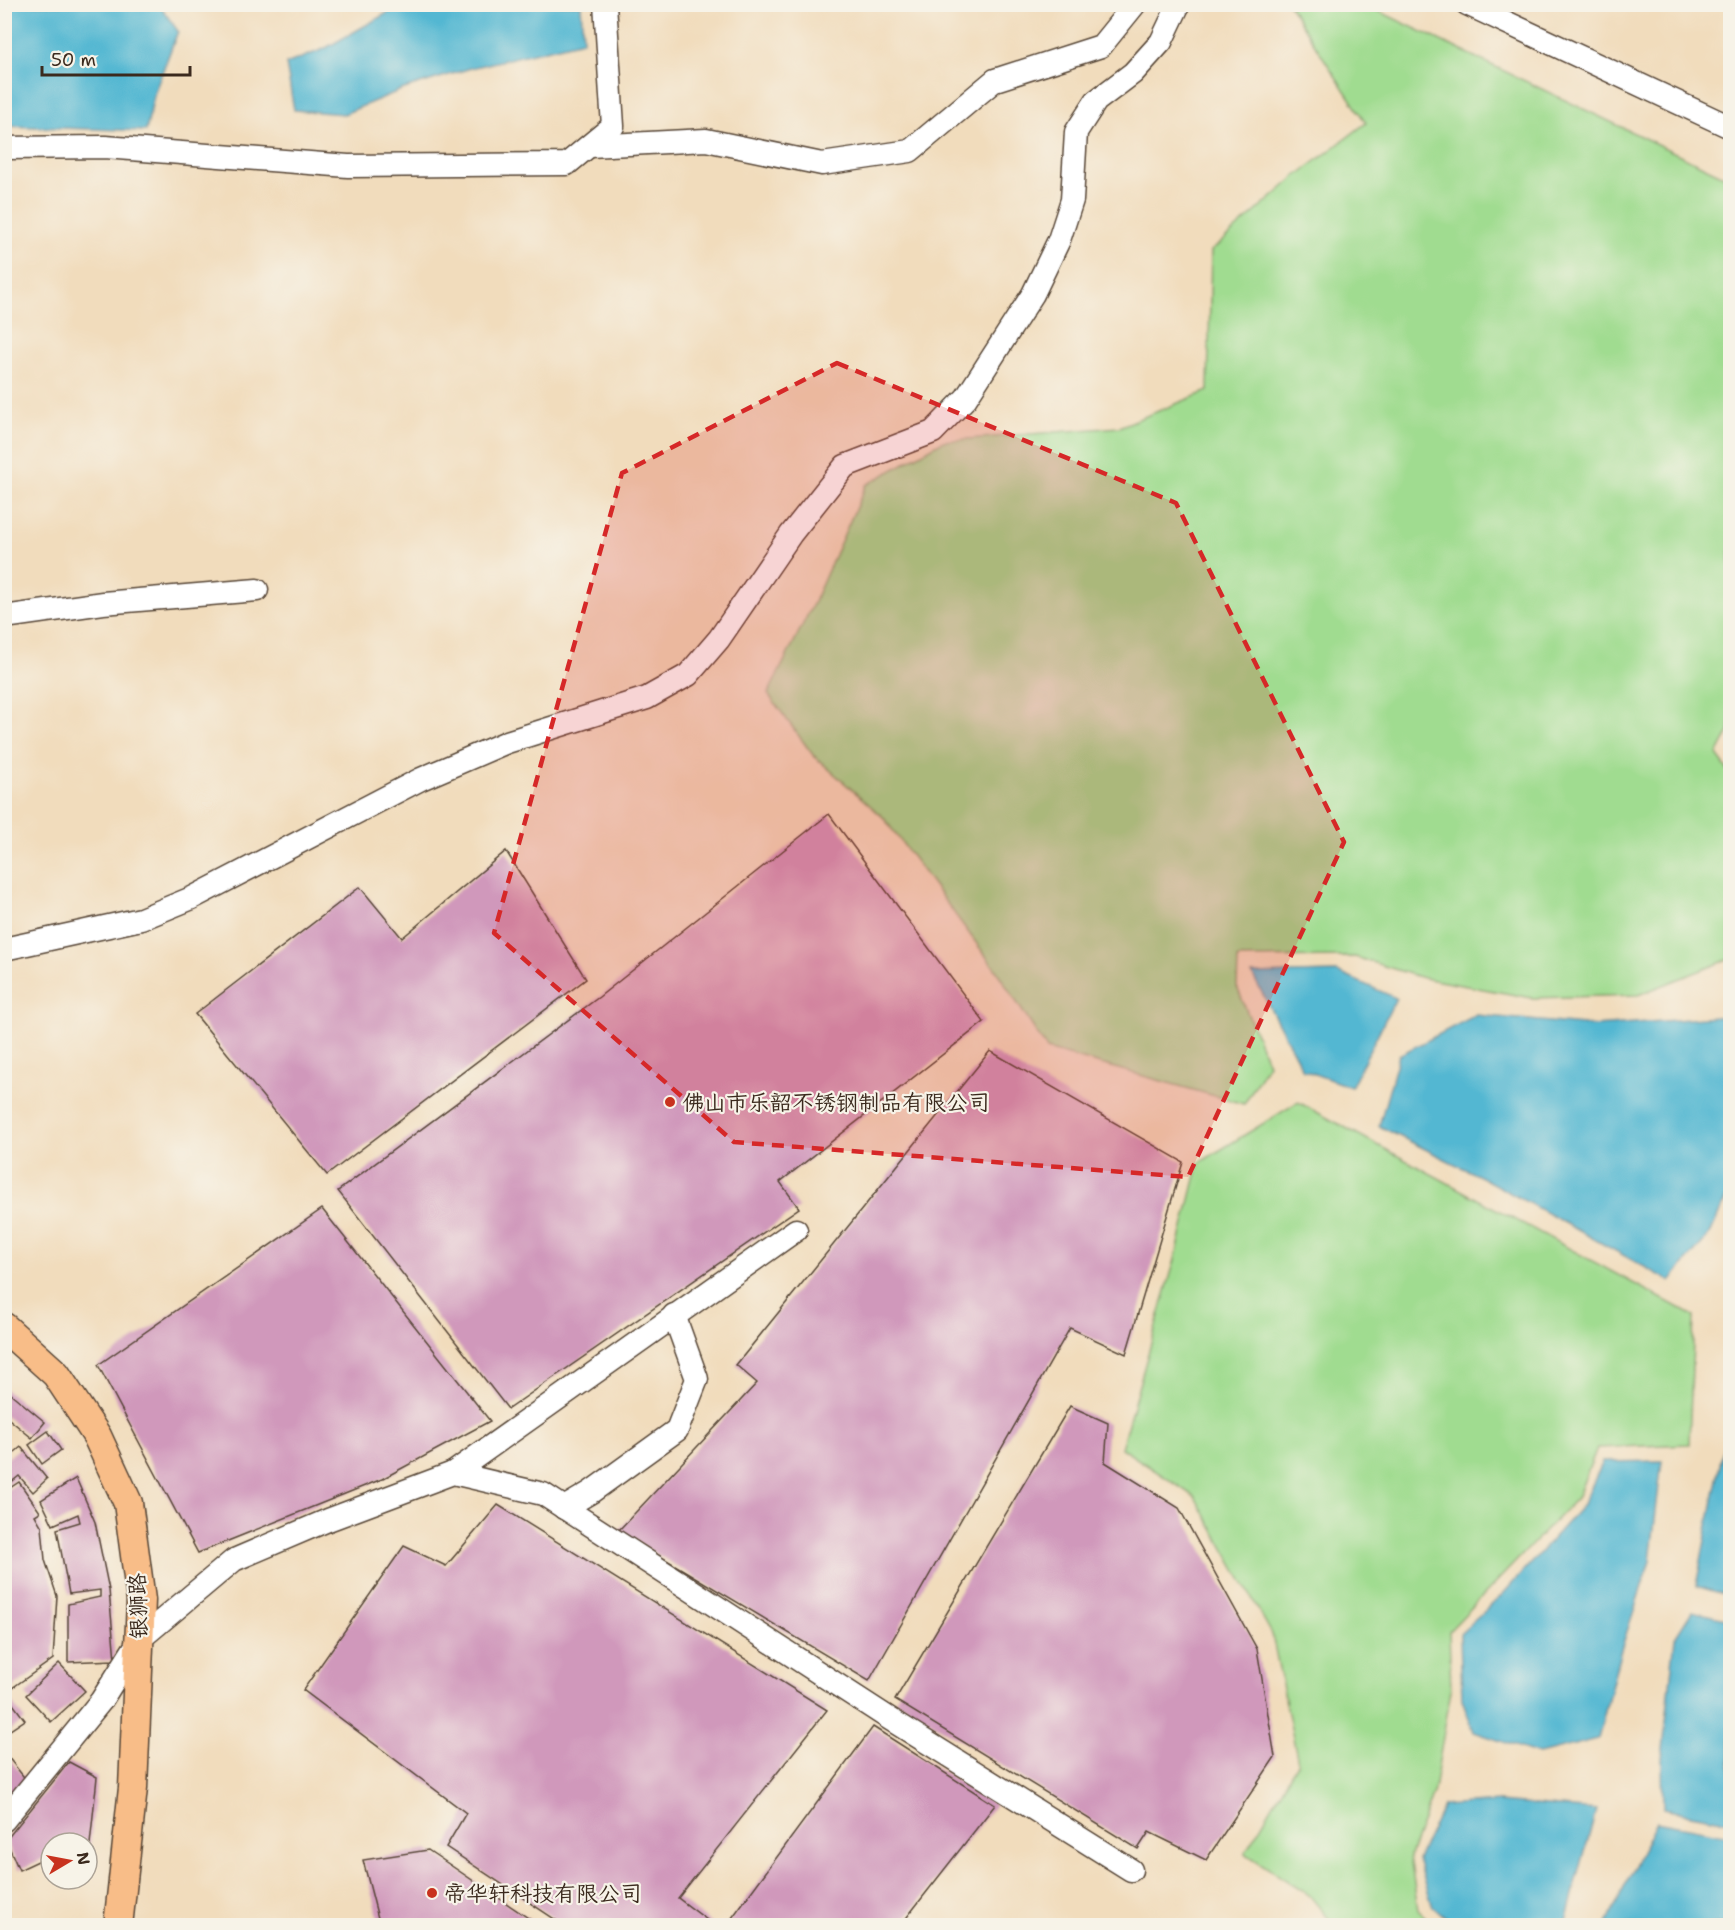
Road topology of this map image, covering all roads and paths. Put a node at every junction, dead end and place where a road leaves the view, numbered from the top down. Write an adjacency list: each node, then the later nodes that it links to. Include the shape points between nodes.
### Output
1 (605, 4): 6 (street, via 613,126)
2 (1135, 4): 6 (street, via 1101,46 994,80 910,151 822,164 706,140)
3 (1179, 4): 10 (street, via 1161,42 1133,73 1096,101 1076,132 1072,200 1059,240 1033,294 966,398 933,432 845,466 791,534 719,639 688,675 647,698 507,742 421,778 192,898 141,920)
4 (1467, 4): 5 (street)
5 (1731, 127)
6 (590, 146): 7 (street, via 567,164 348,166 105,147)
7 (4, 148)
8 (257, 590): 9 (street, via 103,603)
9 (4, 617)
10 (4, 949)
11 (796, 1230): 12 (street)
12 (674, 1315): 14 (street); 15 (street, via 697,1379 677,1430)
13 (4, 1327): 16 (main road, 银狮路, via 56,1374 97,1436 128,1503 141,1600)
14 (453, 1473): 15 (street, via 543,1494); 16 (street, via 234,1560)
15 (564, 1508): 18 (street)
16 (140, 1639): 17 (street, via 101,1701); 19 (main road, 银狮路, via 133,1788)
17 (4, 1820)
18 (1131, 1870)
19 (118, 1926)

